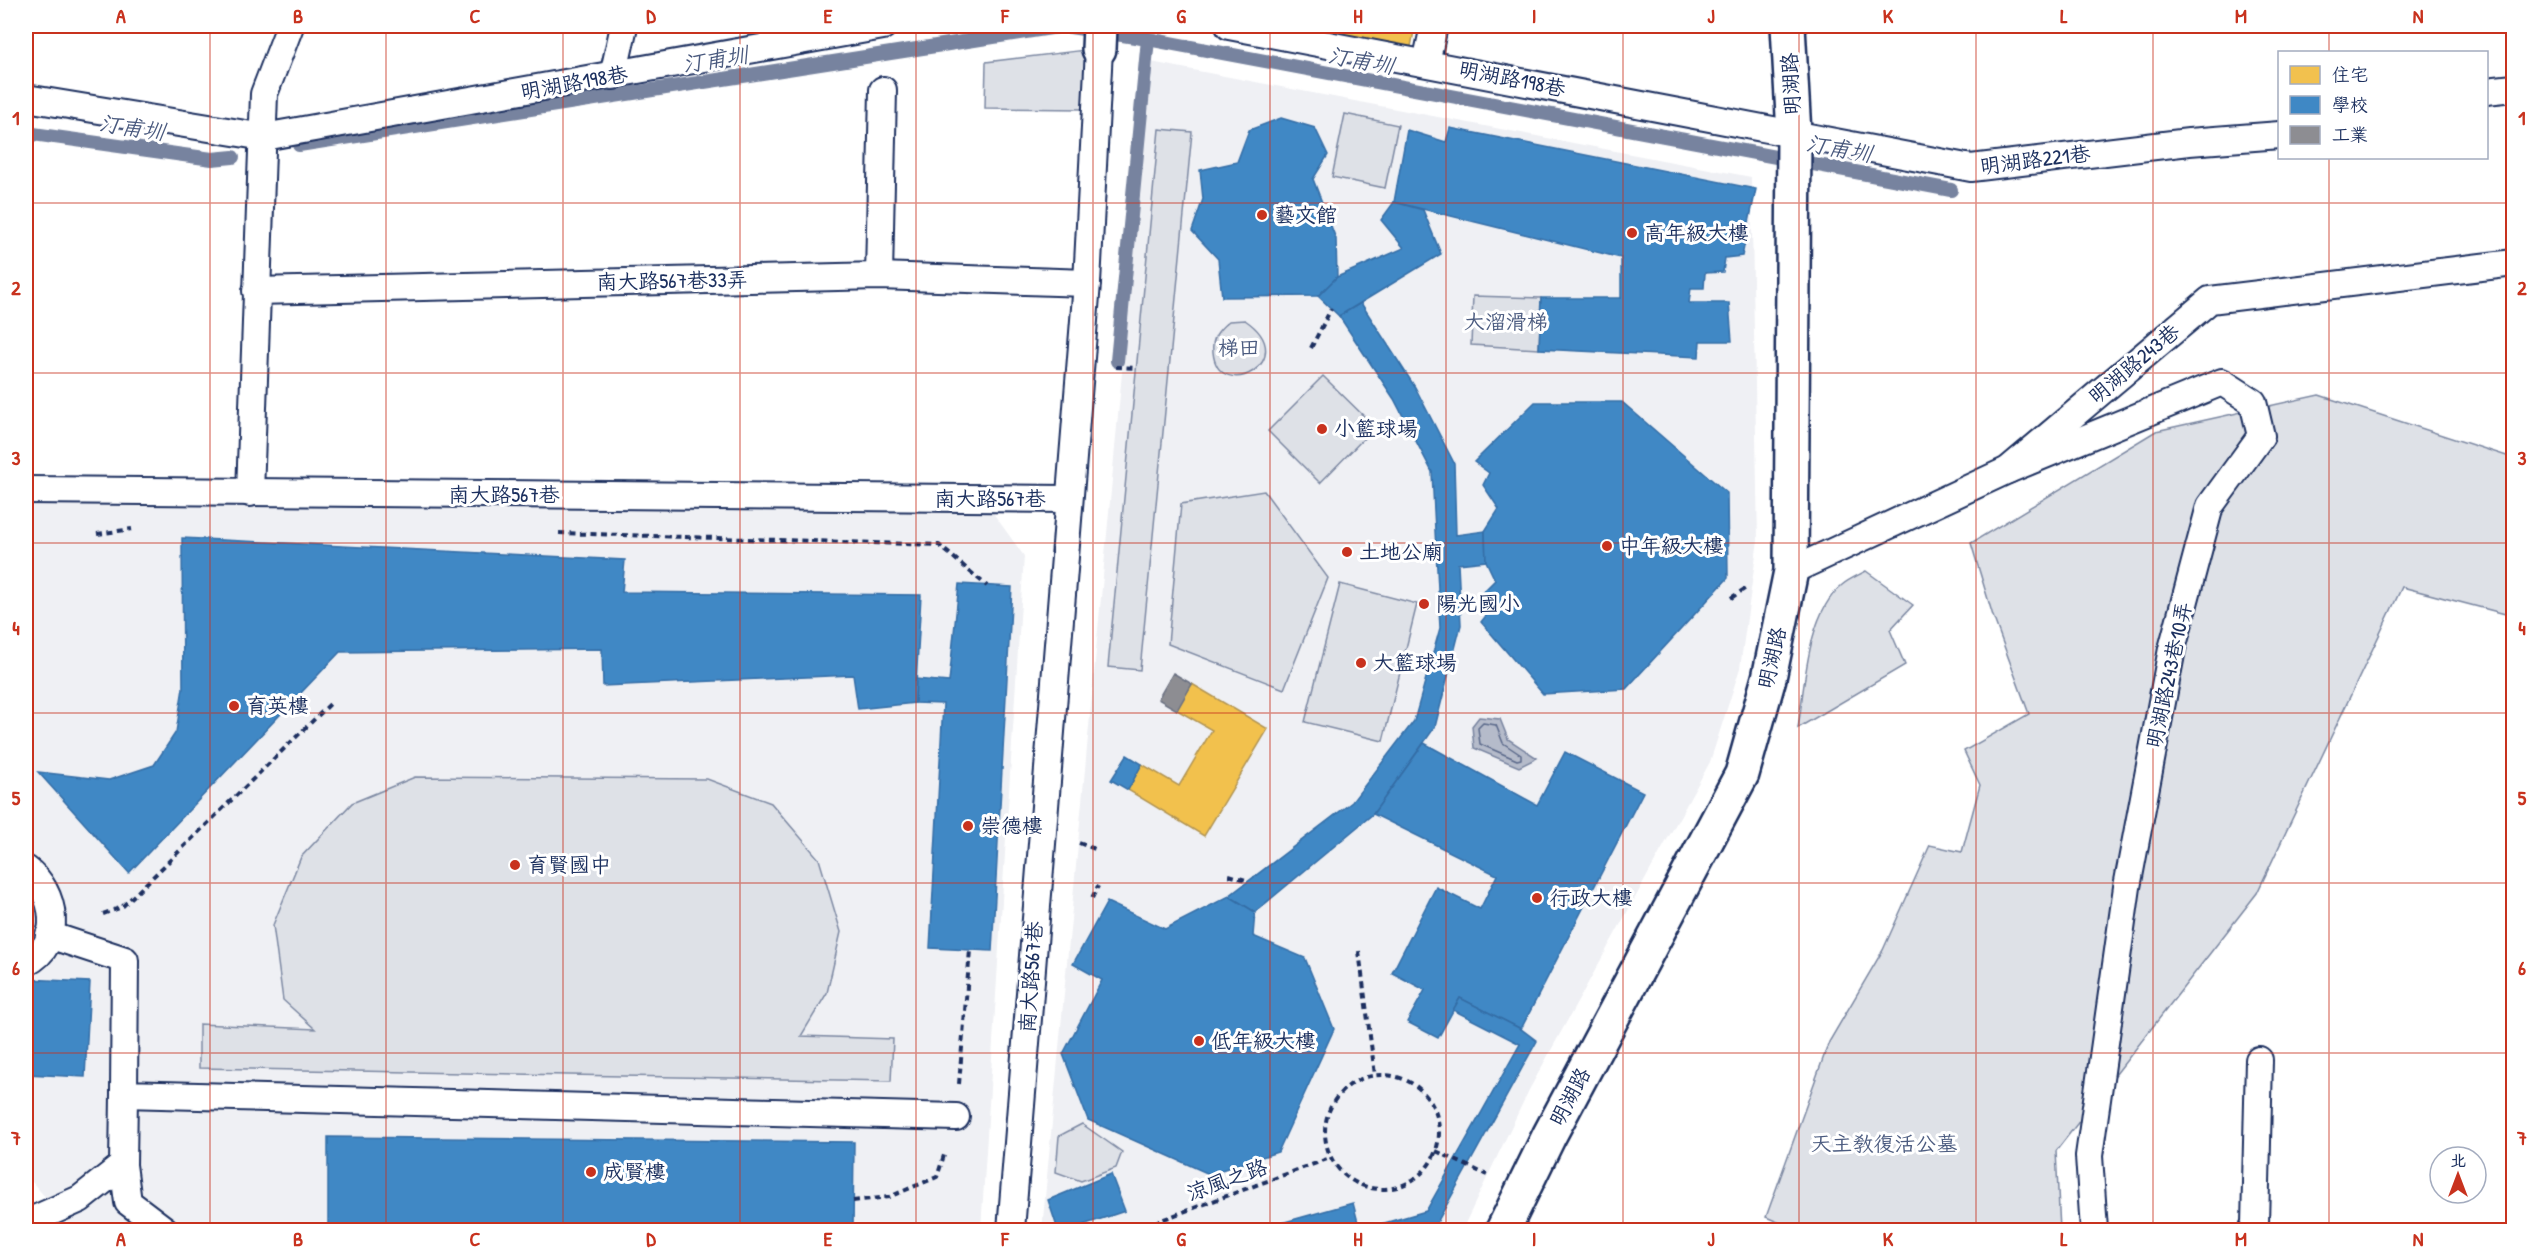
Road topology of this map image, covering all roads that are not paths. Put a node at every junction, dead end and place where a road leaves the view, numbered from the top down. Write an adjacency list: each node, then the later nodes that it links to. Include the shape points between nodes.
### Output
1 (290, 26): 17 (lane, via 264,94)
2 (624, 26): 10 (lane)
3 (883, 26): 7 (lane, 明湖路198巷)
4 (1434, 26): 9 (lane)
5 (1788, 26): 15 (street, 明湖路)
6 (1246, 27): 9 (lane, 明湖路198巷)
7 (857, 28): 10 (lane, 明湖路198巷)
8 (1099, 37): 20 (lane)
9 (1426, 63): 15 (lane, 明湖路198巷)
10 (613, 76): 17 (lane, 明湖路198巷)
11 (2514, 88): 13 (lane)
12 (883, 90): 19 (lane)
13 (2488, 91)
14 (26, 98): 17 (lane, 明湖路198巷)
15 (1794, 134): 16 (lane, 明湖路221巷, via 1971,168); 26 (street, 明湖路)
16 (2278, 135)
17 (264, 137): 21 (lane)
18 (2514, 262): 22 (lane, 明湖路243巷, via 2210,300)
19 (879, 276): 20 (lane, 南大路567巷33弄); 21 (lane, 南大路567巷33弄)
20 (1087, 283): 25 (lane)
21 (256, 291): 24 (lane)
22 (2008, 470): 26 (lane, 明湖路243巷); 38 (lane, 明湖路243巷10弄, via 2222,382 2253,402 2261,436 2210,506 2172,649 2127,887 2088,1156)
23 (26, 490): 24 (lane, 南大路567巷)
24 (250, 493): 25 (lane, 南大路567巷)
25 (1069, 499): 36 (lane, 南大路567巷)
26 (1791, 571): 37 (street, 明湖路, via 1769,678 1742,774)
27 (26, 869): 28 (lane, via 49,898 53,917)
28 (49, 935): 29 (lane, via 42,950); 31 (lane, via 125,960)
29 (26, 963)
30 (2259, 1060): 39 (lane)
31 (124, 1094): 32 (lane); 33 (lane)
32 (956, 1117)
33 (123, 1165): 34 (lane, via 80,1199); 35 (lane, via 128,1202)
34 (26, 1223)
35 (165, 1230)
36 (1011, 1230)
37 (1503, 1230)
38 (2094, 1230)
39 (2252, 1230)

